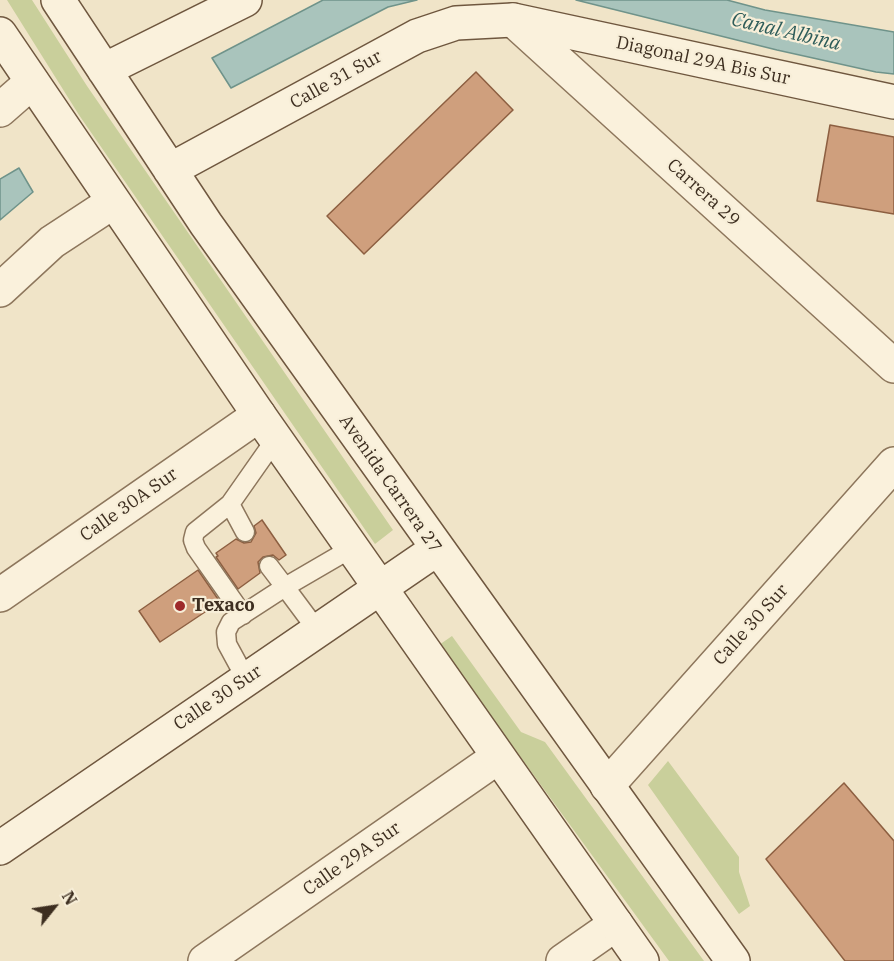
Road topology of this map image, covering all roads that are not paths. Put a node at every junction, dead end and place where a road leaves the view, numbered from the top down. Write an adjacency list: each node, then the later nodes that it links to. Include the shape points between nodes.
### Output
1 (58, 0): 5 (street, Avenida Carrera 27)
2 (245, 0): 5 (street)
3 (513, 20): 7 (street, Diagonal 29A Bis Sur); 9 (street, Calle 31 Sur, via 456,23 417,36); 12 (street, Carrera 29)
4 (0, 34): 6 (street)
5 (104, 70): 9 (street, Avenida Carrera 27)
6 (32, 82): 8 (street); 10 (street)
7 (894, 102)
8 (0, 110)
9 (170, 170): 18 (street, Avenida Carrera 27)
10 (113, 202): 11 (street, via 52,242); 13 (street)
11 (0, 290)
12 (894, 366)
13 (268, 426): 15 (lane); 17 (street); 22 (street, Calle 30A Sur)
14 (894, 464): 27 (street, Calle 30 Sur)
15 (230, 504): 16 (lane); 23 (lane, via 195,532 193,540)
16 (245, 532)
17 (352, 548): 20 (lane); 21 (street)
18 (437, 549): 21 (street, Calle 30 Sur); 27 (street, Avenida Carrera 27)
19 (269, 567): 20 (lane)
20 (285, 587): 23 (lane); 24 (lane)
21 (380, 588): 24 (street, Calle 30 Sur); 26 (street)
22 (0, 595)
23 (243, 615): 25 (lane, via 231,622 226,644)
24 (317, 630): 25 (street, Calle 30 Sur)
25 (246, 679): 28 (street, Calle 30 Sur)
26 (498, 757): 29 (street); 30 (street, Calle 29A Sur)
27 (607, 786): 33 (street, Avenida Carrera 27)
28 (0, 848)
29 (616, 924): 31 (street); 32 (street)
30 (205, 961)
31 (563, 961)
32 (642, 961)
33 (732, 961)

